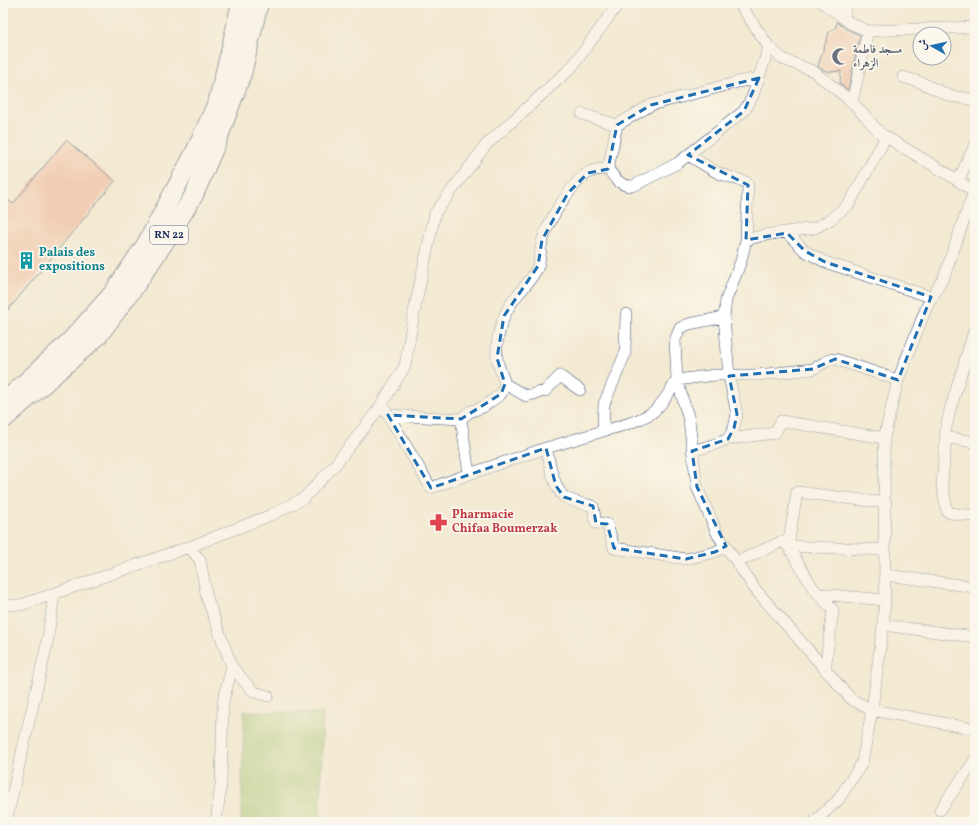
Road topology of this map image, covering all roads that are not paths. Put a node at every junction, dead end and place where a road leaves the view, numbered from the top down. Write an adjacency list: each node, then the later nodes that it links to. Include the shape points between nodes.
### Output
1 (240, 3): 34 (highway, RN 22, via 216,103 195,152 146,244 113,293 71,340)
2 (259, 3): 38 (highway, RN 22, via 242,74 218,139 194,195 172,231 98,336)
3 (619, 3): 35 (street, via 571,68 486,145 435,213 405,366)
4 (739, 3): 10 (street)
5 (824, 3): 7 (street)
6 (845, 3): 7 (street)
7 (845, 19): 9 (street)
8 (975, 27): 9 (street)
9 (868, 31): 13 (street)
10 (769, 47): 12 (street); 13 (street, via 783,59 814,71)
11 (903, 77): 14 (street, via 950,96)
12 (759, 78): 16 (street, via 651,105); 19 (street, via 744,111)
13 (852, 102): 17 (street)
14 (975, 102)
15 (582, 114): 16 (street)
16 (617, 125): 20 (street)
17 (886, 137): 21 (street); 23 (street, via 850,204 815,228)
18 (975, 145): 21 (street)
19 (688, 155): 20 (street, via 678,163 628,187 616,180); 24 (street, via 718,173 746,182)
20 (608, 169): 32 (street, via 588,173 568,193 551,219 542,240 538,266 504,316 498,336 497,358)
21 (958, 181): 22 (street)
22 (974, 192): 25 (street, via 944,277)
23 (787, 233): 24 (street); 25 (street, via 805,251 825,262)
24 (746, 240): 27 (street, via 726,300)
25 (931, 297): 31 (street)
26 (626, 314): 39 (street, via 625,354 604,404)
27 (724, 317): 29 (street); 30 (street, via 680,328 675,340)
28 (975, 328): 40 (street, via 950,410)
29 (729, 376): 30 (street, via 715,375); 31 (street, via 813,369 835,359); 42 (street, via 737,414)
30 (677, 380): 39 (street, via 651,414); 45 (street, via 689,420)
31 (898, 380): 41 (street)
32 (506, 384): 33 (street, via 526,396 544,391 560,376); 37 (street, via 501,394 484,407 469,412)
33 (580, 390)
34 (3, 403)
35 (382, 404): 36 (street); 51 (street, via 334,466 304,498 271,515)
36 (388, 415): 37 (street); 46 (street, via 431,488)
37 (461, 419): 46 (street)
38 (3, 420)
39 (603, 431): 44 (street)
40 (946, 436): 43 (street); 48 (street, via 942,484 948,511)
41 (884, 438): 42 (street, via 781,421 775,433); 47 (street)
42 (728, 439): 45 (street)
43 (975, 442)
44 (546, 448): 46 (street); 49 (street, via 556,486 564,497 593,506 596,523 607,524 614,548 686,559 715,552)
45 (692, 451): 49 (street, via 697,487 718,535)
46 (469, 474)
47 (886, 503): 50 (street, via 796,492); 52 (street)
48 (975, 516)
49 (726, 546): 53 (street)
50 (788, 546): 52 (street); 53 (street, via 782,541); 57 (street)
51 (189, 547): 56 (street); 62 (street, via 200,560 207,598)
52 (886, 550): 54 (street)
53 (738, 562): 63 (street, via 755,589)
54 (886, 575): 55 (street); 58 (street)
55 (975, 587)
56 (54, 594): 59 (street, via 21,605); 69 (street, via 47,644)
57 (819, 594): 58 (street); 63 (street, via 833,610)
58 (885, 600): 60 (street)
59 (3, 606)
60 (883, 625): 61 (street); 65 (street)
61 (975, 637)
62 (232, 667): 64 (street, via 254,692); 70 (street, via 223,702 221,784)
63 (825, 670): 65 (street, via 851,699)
64 (268, 696)
65 (872, 710): 66 (street); 71 (street, via 862,763 838,800)
66 (975, 728)
67 (975, 760): 68 (street)
68 (940, 810)
69 (4, 822)
70 (216, 822)
71 (814, 822)

